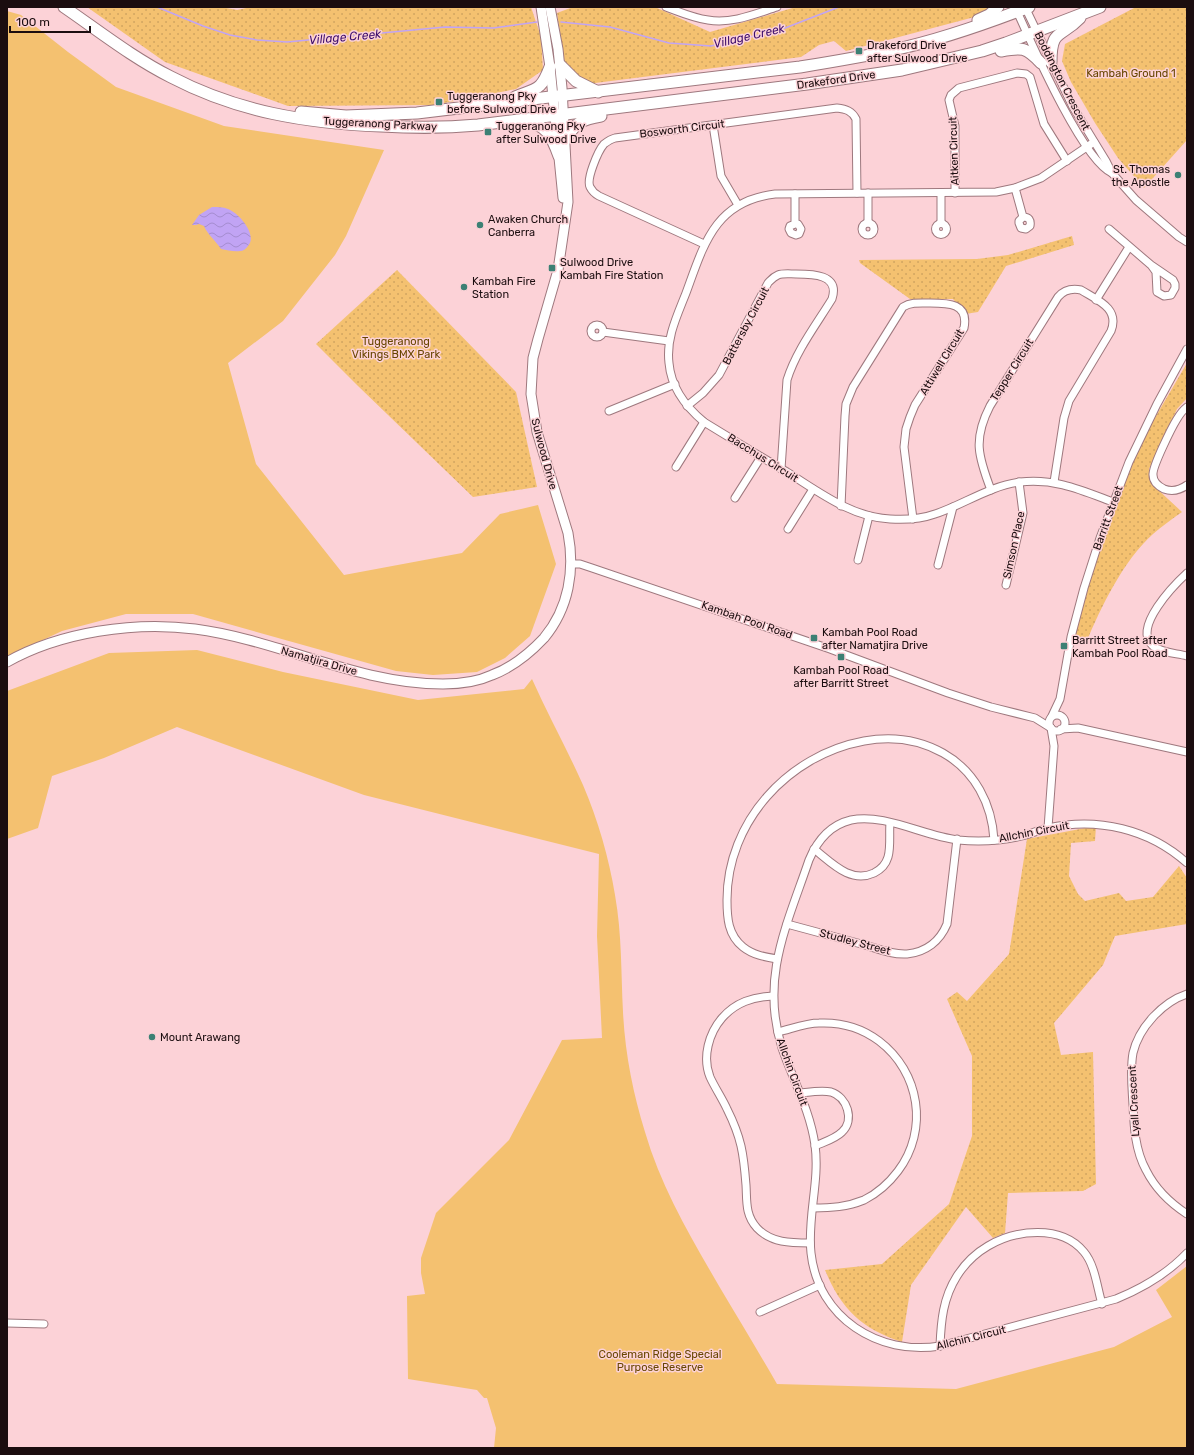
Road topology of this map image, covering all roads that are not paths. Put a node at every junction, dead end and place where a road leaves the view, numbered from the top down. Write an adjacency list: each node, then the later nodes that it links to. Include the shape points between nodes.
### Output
1 (64, 7): 22 (highway, Tuggeranong Parkway, via 170,77 217,98 260,111 333,124 411,127 454,127)
2 (76, 7): 19 (highway, Tuggeranong Parkway, via 172,69 224,93 269,106 326,115 366,116)
3 (541, 7): 16 (main road, Sulwood Drive)
4 (550, 7): 16 (main road, Sulwood Drive)
5 (666, 7): 9 (street, via 696,18 720,21 745,17)
6 (777, 7): 9 (street)
7 (998, 7): 12 (highway)
8 (1100, 7): 11 (highway, Drakeford Drive)
9 (769, 8)
10 (1022, 8): 12 (highway, Drakeford Drive); 13 (street, Boddington Crescent)
11 (1083, 14): 13 (highway, Drakeford Drive); 15 (highway, via 1072,26 1054,38)
12 (963, 30): 17 (highway, Drakeford Drive, via 859,58)
13 (1032, 33): 14 (highway, Drakeford Drive); 15 (street, Boddington Crescent); 15 (street, Boddington Crescent)
14 (982, 51): 15 (highway, via 1024,49); 20 (highway, Drakeford Drive, via 900,70)
15 (1046, 63): 25 (street, Boddington Crescent); 26 (street, Boddington Crescent, via 1064,110)
16 (555, 66): 17 (highway, via 576,81); 18 (main road, Sulwood Drive); 19 (highway, via 536,89)
17 (599, 92): 18 (highway, Drakeford Drive)
18 (558, 97): 19 (highway, Tuggeranong Parkway); 21 (main road, Sulwood Drive)
19 (494, 104)
20 (632, 106): 21 (highway, Drakeford Drive); 24 (highway, via 585,120 572,129)
21 (560, 114): 22 (highway, Tuggeranong Parkway); 24 (main road, Sulwood Drive); 27 (main road, Sulwood Drive)
22 (521, 119): 27 (highway, via 547,131)
23 (713, 125): 31 (street, Bosworth Circuit, via 837,108 849,111 854,114 857,125); 36 (street, via 722,176); 44 (street, Bosworth Circuit, via 615,138 603,146 589,176 590,188 599,196)
24 (566, 139): 41 (main road, Sulwood Drive, via 568,202)
25 (1094, 142): 26 (street, Bacchus Circuit); 29 (street, Boddington Crescent)
26 (1087, 146): 28 (street, Bacchus Circuit); 29 (street, Boddington Crescent, via 1102,166)
27 (559, 156): 41 (main road, Sulwood Drive)
28 (1067, 161): 30 (street, Bacchus Circuit, via 1041,178); 34 (street, Aitken Circuit, via 1044,124 1030,77 1026,74 1017,73 959,88 949,100 955,126)
29 (1112, 173): 43 (street, Boddington Crescent, via 1136,200)
30 (1015, 188): 34 (street, Bacchus Circuit, via 996,192); 37 (street)
31 (857, 193): 32 (street, Bacchus Circuit); 35 (street, Bacchus Circuit)
32 (868, 193): 33 (street, Bacchus Circuit); 38 (street)
33 (941, 193): 34 (street, Bacchus Circuit); 39 (street)
34 (955, 193)
35 (795, 194): 36 (street, Bacchus Circuit, via 769,195); 40 (street)
36 (738, 206): 44 (street, Bacchus Circuit, via 718,223)
37 (1023, 217)
38 (868, 223)
39 (941, 223)
40 (795, 224)
41 (565, 225): 72 (main road, Sulwood Drive, via 558,270 533,358 531,394 537,432 568,532)
42 (1109, 229): 45 (street)
43 (1187, 242)
44 (704, 244): 49 (street, Bacchus Circuit)
45 (1129, 247): 46 (street); 47 (street)
46 (1151, 264): 46 (street, via 1173,280 1175,288 1171,295 1164,296 1157,292 1156,272)
47 (1096, 300): 60 (street, Tepper Circuit, via 1110,310 1114,325 1069,401); 63 (street, Tepper Circuit, via 1076,289 1065,290 1061,294 990,406 980,430 979,442 980,460)
48 (603, 332): 49 (street)
49 (669, 341): 51 (street, Bacchus Circuit, via 669,363)
50 (1187, 349): 65 (street, Barritt Street, via 1147,423)
51 (675, 384): 52 (street, Bacchus Circuit); 54 (street)
52 (687, 406): 55 (street, Bacchus Circuit); 58 (street, Battersby Circuit, via 719,375 773,278 782,274 815,274 828,279 833,290 832,299 796,356 787,380)
53 (1187, 407): 61 (street, via 1177,419 1153,471 1155,482 1164,489 1173,491)
54 (609, 410)
55 (704, 422): 56 (street, Bacchus Circuit); 57 (street)
56 (761, 457): 58 (street, Bacchus Circuit); 64 (street)
57 (676, 467)
58 (781, 469): 62 (street, Bacchus Circuit)
59 (1019, 482): 60 (street, Bacchus Circuit); 63 (street, Bacchus Circuit); 75 (street, Simson Place, via 1022,518)
60 (1054, 482): 65 (street, Bacchus Circuit)
61 (1187, 485)
62 (813, 489): 66 (street, Bacchus Circuit); 70 (street)
63 (991, 490): 67 (street, Bacchus Circuit)
64 (735, 498)
65 (1113, 502): 78 (street, Barritt Street, via 1084,588 1071,637)
66 (841, 506): 68 (street, Bacchus Circuit); 69 (street, Attiwell Circuit, via 846,404 853,387 903,307 912,303 946,302 961,310 964,315 964,328 916,405 905,435 904,447)
67 (953, 507): 69 (street, Bacchus Circuit); 73 (street)
68 (869, 516): 69 (street, Bacchus Circuit); 71 (street)
69 (913, 519)
70 (788, 529)
71 (858, 560)
72 (572, 564): 77 (main road, Namatjira Drive, via 566,599 547,634 532,651 515,664 491,676 456,684 388,680 236,637 194,629 155,626 107,631 65,640); 80 (street, Kambah Pool Road, via 580,564 830,649 948,693)
73 (938, 565)
74 (1187, 573): 76 (street, via 1158,607 1146,630 1151,644 1157,648)
75 (1006, 585)
76 (1187, 656)
77 (7, 662)
78 (1060, 699): 79 (street, Barritt Street); 81 (street, Barritt Street)
79 (1052, 717): 80 (street, Kambah Pool Road); 81 (street, via 1057,715); 82 (street, via 1049,722)
80 (1035, 718): 82 (street, Kambah Pool Road)
81 (1063, 718): 83 (street); 84 (street, via 1064,724)
82 (1051, 728): 84 (street); 85 (street)
83 (1078, 728): 84 (street); 86 (street)
84 (1061, 729): 85 (street)
85 (1054, 746): 88 (street)
86 (1187, 752)
87 (890, 822): 89 (street, Allchin Circuit); 91 (street, Allchin Circuit, via 873,819 851,820 822,836); 91 (street, via 889,855 882,868 868,875 856,876 845,872)
88 (1048, 828): 90 (street, Allchin Circuit); 92 (street, Allchin Circuit, via 1082,824 1118,827 1147,837)
89 (957, 840): 90 (street, Allchin Circuit); 93 (street, Studley Street, via 947,924 941,936 926,948 912,953 893,953)
90 (994, 840): 94 (street, via 990,811 976,784 950,757 934,748 900,739 873,739 833,749 806,762 775,788 756,810 739,842 729,875 727,908 733,935 743,947 752,952)
91 (814, 849): 93 (street, Allchin Circuit)
92 (1187, 863)
93 (787, 924): 94 (street, Allchin Circuit)
94 (777, 959): 96 (street, Allchin Circuit)
95 (1187, 994): 101 (street, Lyall Crescent, via 1166,1005 1147,1024 1135,1047 1131,1064 1135,1140 1139,1155 1154,1183 1170,1201)
96 (773, 996): 97 (street, Allchin Circuit); 102 (street, via 747,1000 735,1006 717,1024 708,1045 708,1071 738,1137 745,1167 746,1207 751,1221 761,1232 775,1240)
97 (778, 1032): 98 (street, Allchin Circuit); 100 (street, via 818,1023 843,1025 866,1033 885,1045 903,1066 910,1078 917,1104 912,1145 906,1159 885,1186 864,1200 844,1206)
98 (800, 1093): 99 (street, Allchin Circuit); 99 (street, via 832,1092 843,1101 848,1110 849,1119 844,1131 838,1137)
99 (815, 1146): 100 (street, Allchin Circuit)
100 (813, 1208): 102 (street, Allchin Circuit)
101 (1187, 1214)
102 (810, 1243): 104 (street, Allchin Circuit)
103 (1187, 1253): 105 (street, Allchin Circuit, via 1149,1284)
104 (820, 1285): 106 (street); 109 (street, Allchin Circuit, via 835,1309 847,1322 862,1332 897,1346)
105 (1102, 1304): 109 (street, Allchin Circuit); 109 (street, via 1090,1260 1073,1242 1053,1234 1008,1237 987,1246 957,1276 943,1310)
106 (760, 1312)
107 (7, 1323): 108 (street)
108 (44, 1324)
109 (940, 1346)

